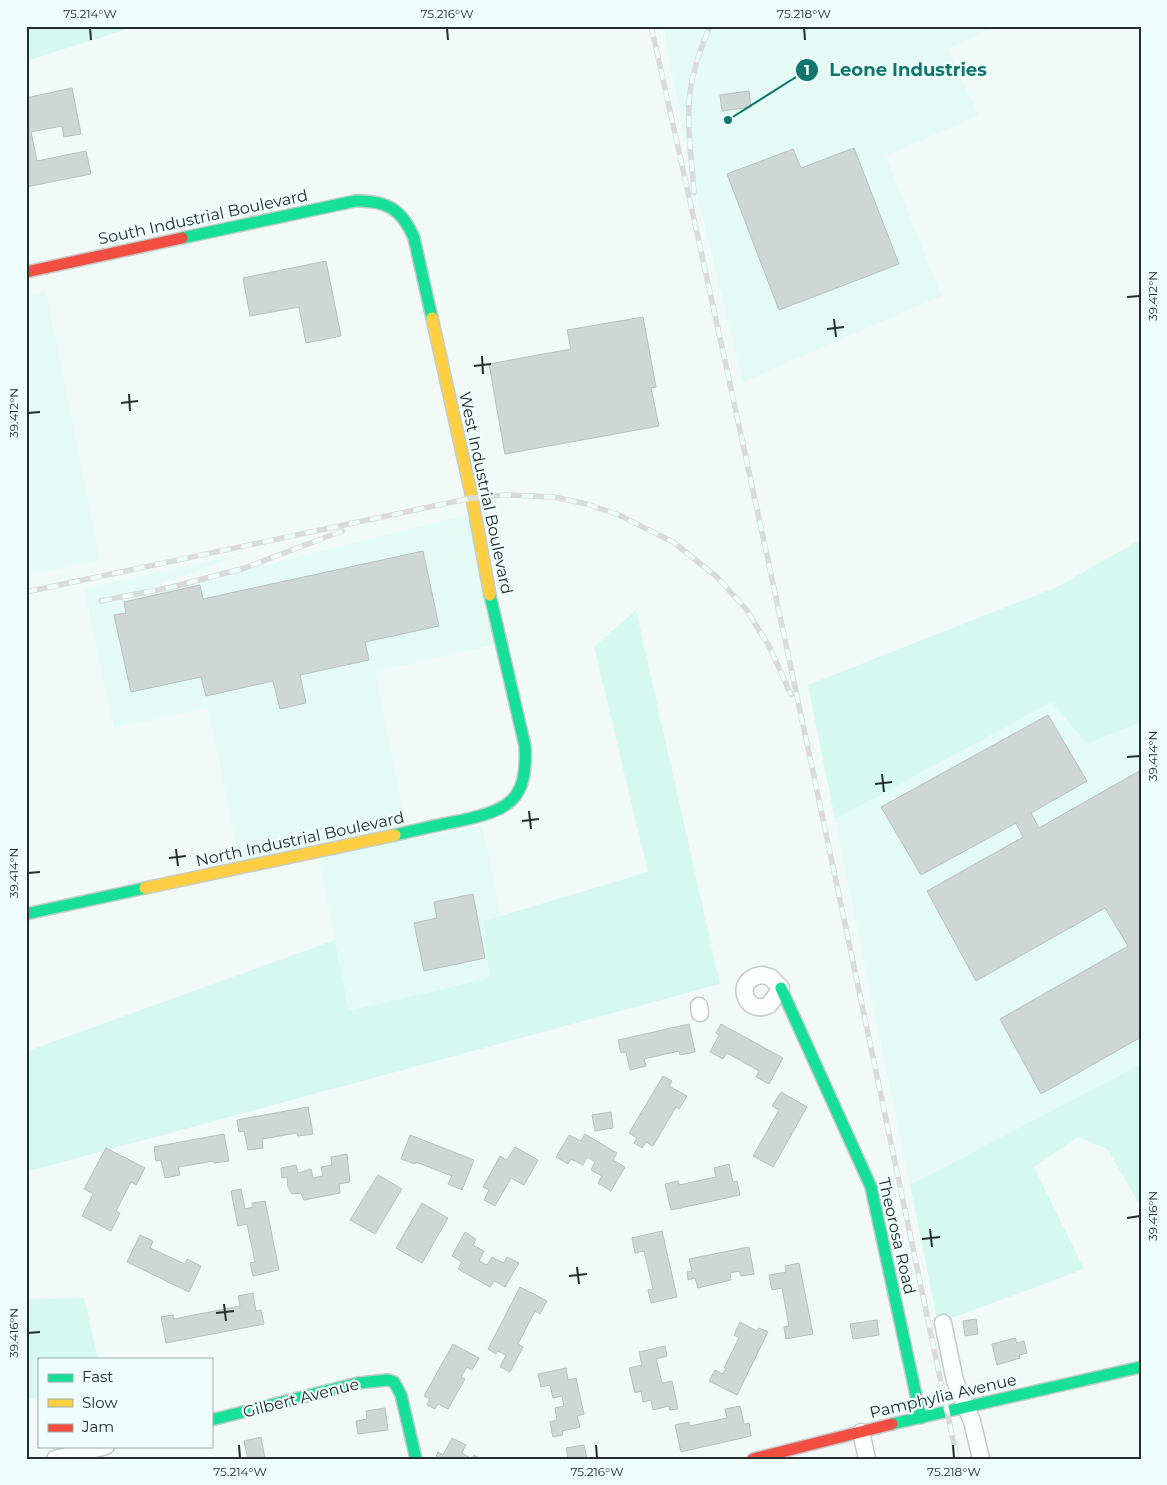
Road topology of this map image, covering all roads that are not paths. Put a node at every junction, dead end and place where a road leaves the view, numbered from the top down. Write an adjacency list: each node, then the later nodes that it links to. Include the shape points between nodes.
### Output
1 (386, 205): 2 (street, South Industrial Boulevard, via 370,200 355,201); 3 (street, West Industrial Boulevard, via 410,225 414,238 472,498 489,590 525,746 527,765 521,788)
2 (26, 272)
3 (515, 796): 4 (street, North Industrial Boulevard, via 509,805 490,814)
4 (26, 914)
5 (781, 988): 9 (street, Theorosa Road, via 871,1187)
6 (943, 1323): 8 (street, via 955,1381)
7 (1141, 1367): 8 (street, Pamphylia Avenue)
8 (966, 1407): 9 (street, Pamphylia Avenue); 17 (street)
9 (921, 1418): 11 (street, Pamphylia Avenue)
10 (212, 1420): 14 (street, Gilbert Avenue, via 358,1383 391,1381 401,1395)
11 (861, 1432): 15 (street, Pamphylia Avenue); 16 (street)
12 (98, 1448): 13 (street)
13 (55, 1459)
14 (416, 1459)
15 (754, 1459)
16 (867, 1459)
17 (981, 1459)

